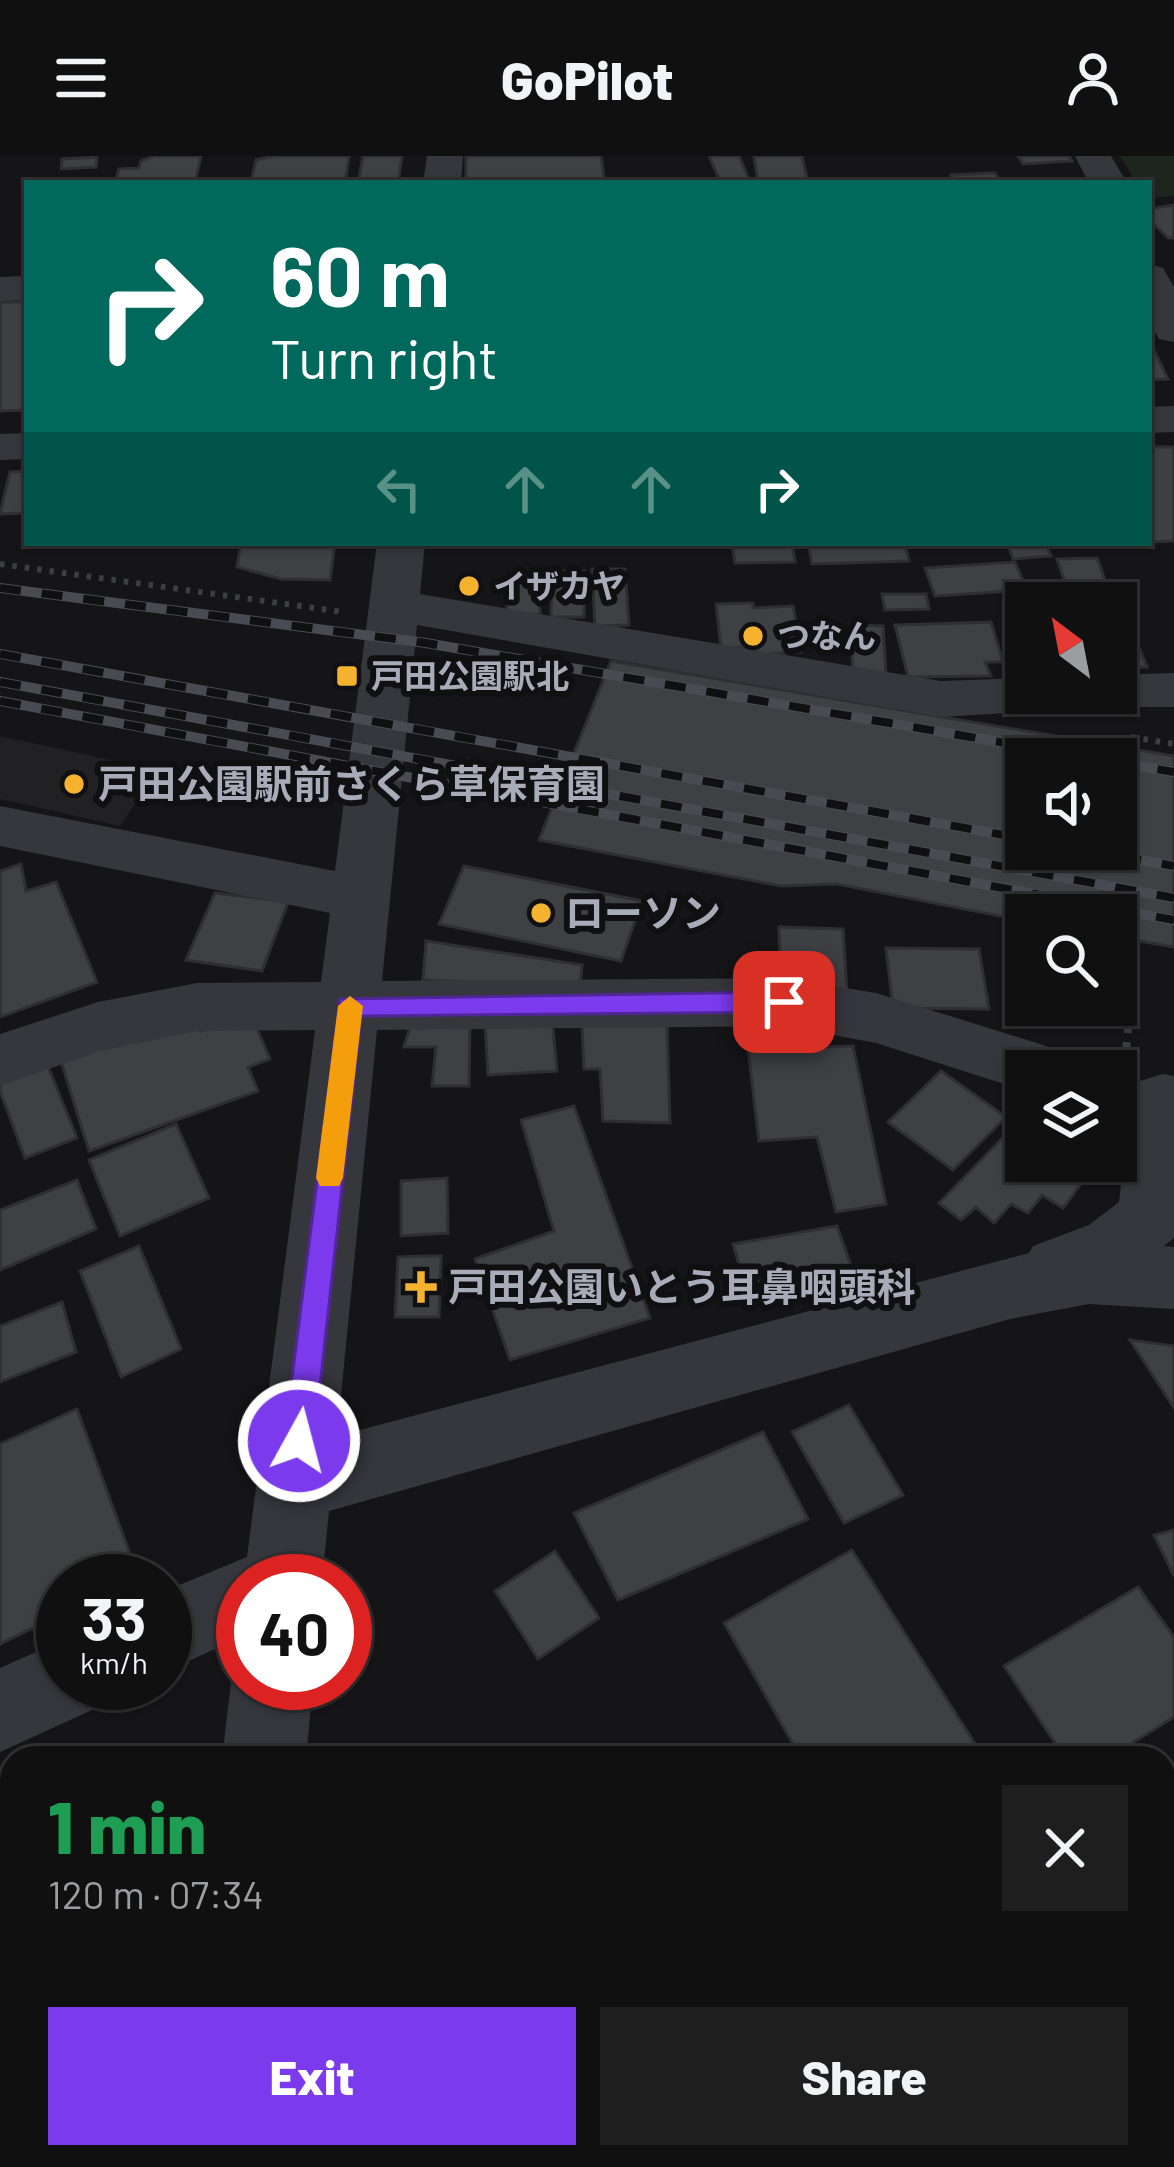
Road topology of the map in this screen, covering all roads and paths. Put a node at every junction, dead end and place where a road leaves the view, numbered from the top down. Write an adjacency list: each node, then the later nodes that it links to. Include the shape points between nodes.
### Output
1 (1152, 282): 2 (street)
2 (1174, 330)
3 (401, 546): 5 (street)
4 (0, 564): 5 (path)
5 (393, 612): 8 (street, via 941,699); 10 (street)
6 (1174, 690): 7 (street)
7 (1137, 691)
8 (1005, 696)
9 (0, 826): 10 (street)
10 (361, 898): 12 (street)
11 (1137, 959): 15 (path)
12 (349, 1006): 13 (street, via 784,1002 876,1018); 14 (street, via 181,1010); 17 (street)
13 (1005, 1059)
14 (0, 1060)
15 (1144, 1090): 16 (street)
16 (1166, 1248): 17 (street)
17 (294, 1484): 18 (street)
18 (277, 1554)
19 (36, 1694): 21 (street)
20 (269, 1710): 22 (street)
21 (0, 1711)
22 (265, 1746)

